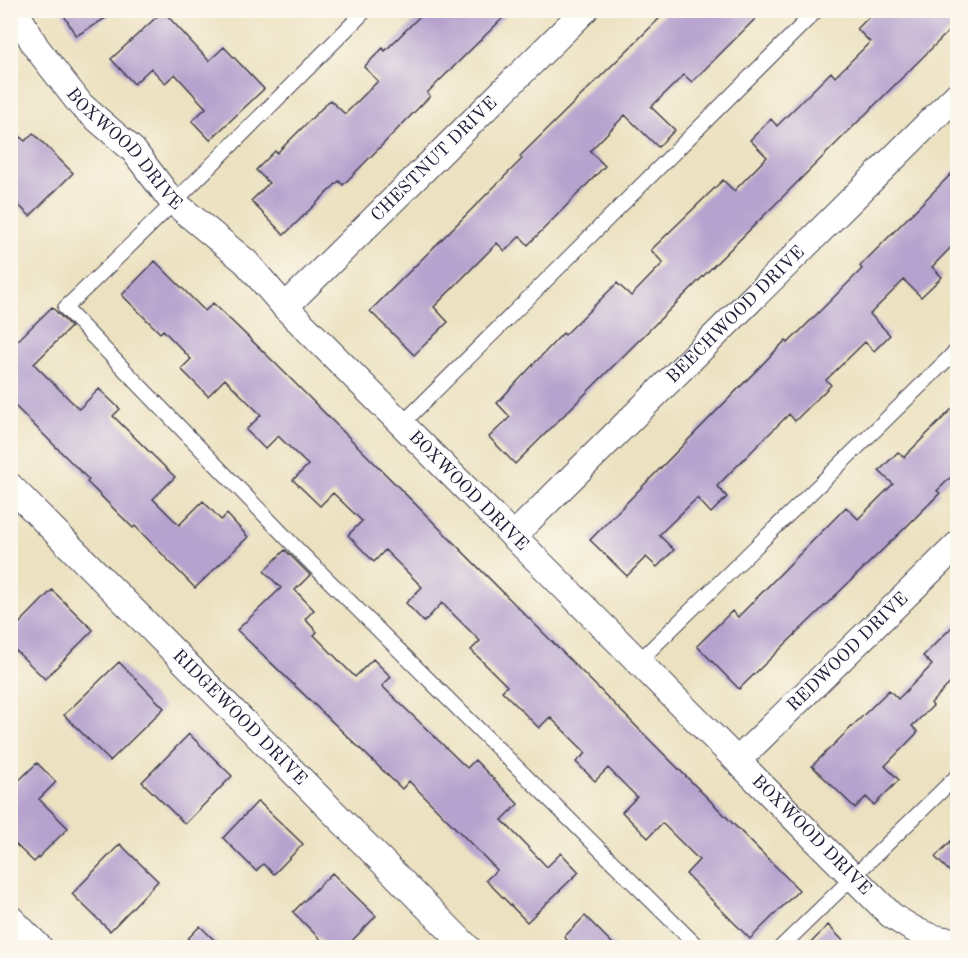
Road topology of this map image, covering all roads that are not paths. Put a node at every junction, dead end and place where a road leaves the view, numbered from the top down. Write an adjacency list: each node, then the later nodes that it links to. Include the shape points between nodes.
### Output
1 (15, 10): 6 (street, BOXWOOD DRIVE, via 36,47 81,105 133,150)
2 (366, 10): 6 (lane)
3 (585, 10): 7 (street, CHESTNUT DRIVE)
4 (817, 10): 9 (lane)
5 (957, 94): 11 (street, BEECHWOOD DRIVE)
6 (176, 203): 7 (street, BOXWOOD DRIVE, via 246,262); 21 (lane, via 65,308 302,554)
7 (285, 308): 9 (street, BOXWOOD DRIVE)
8 (957, 349): 13 (lane)
9 (402, 424): 11 (street, BOXWOOD DRIVE)
10 (10, 486): 20 (street, RIDGEWOOD DRIVE)
11 (513, 536): 13 (street, BOXWOOD DRIVE)
12 (957, 544): 14 (street, REDWOOD DRIVE)
13 (639, 661): 14 (street, BOXWOOD DRIVE)
14 (738, 760): 16 (street, BOXWOOD DRIVE)
15 (957, 775): 16 (lane)
16 (854, 878): 18 (street, BOXWOOD DRIVE, via 891,915 916,932); 22 (lane)
17 (10, 918): 19 (street)
18 (954, 940)
19 (40, 948)
20 (468, 948)
21 (699, 948)
22 (780, 948)

